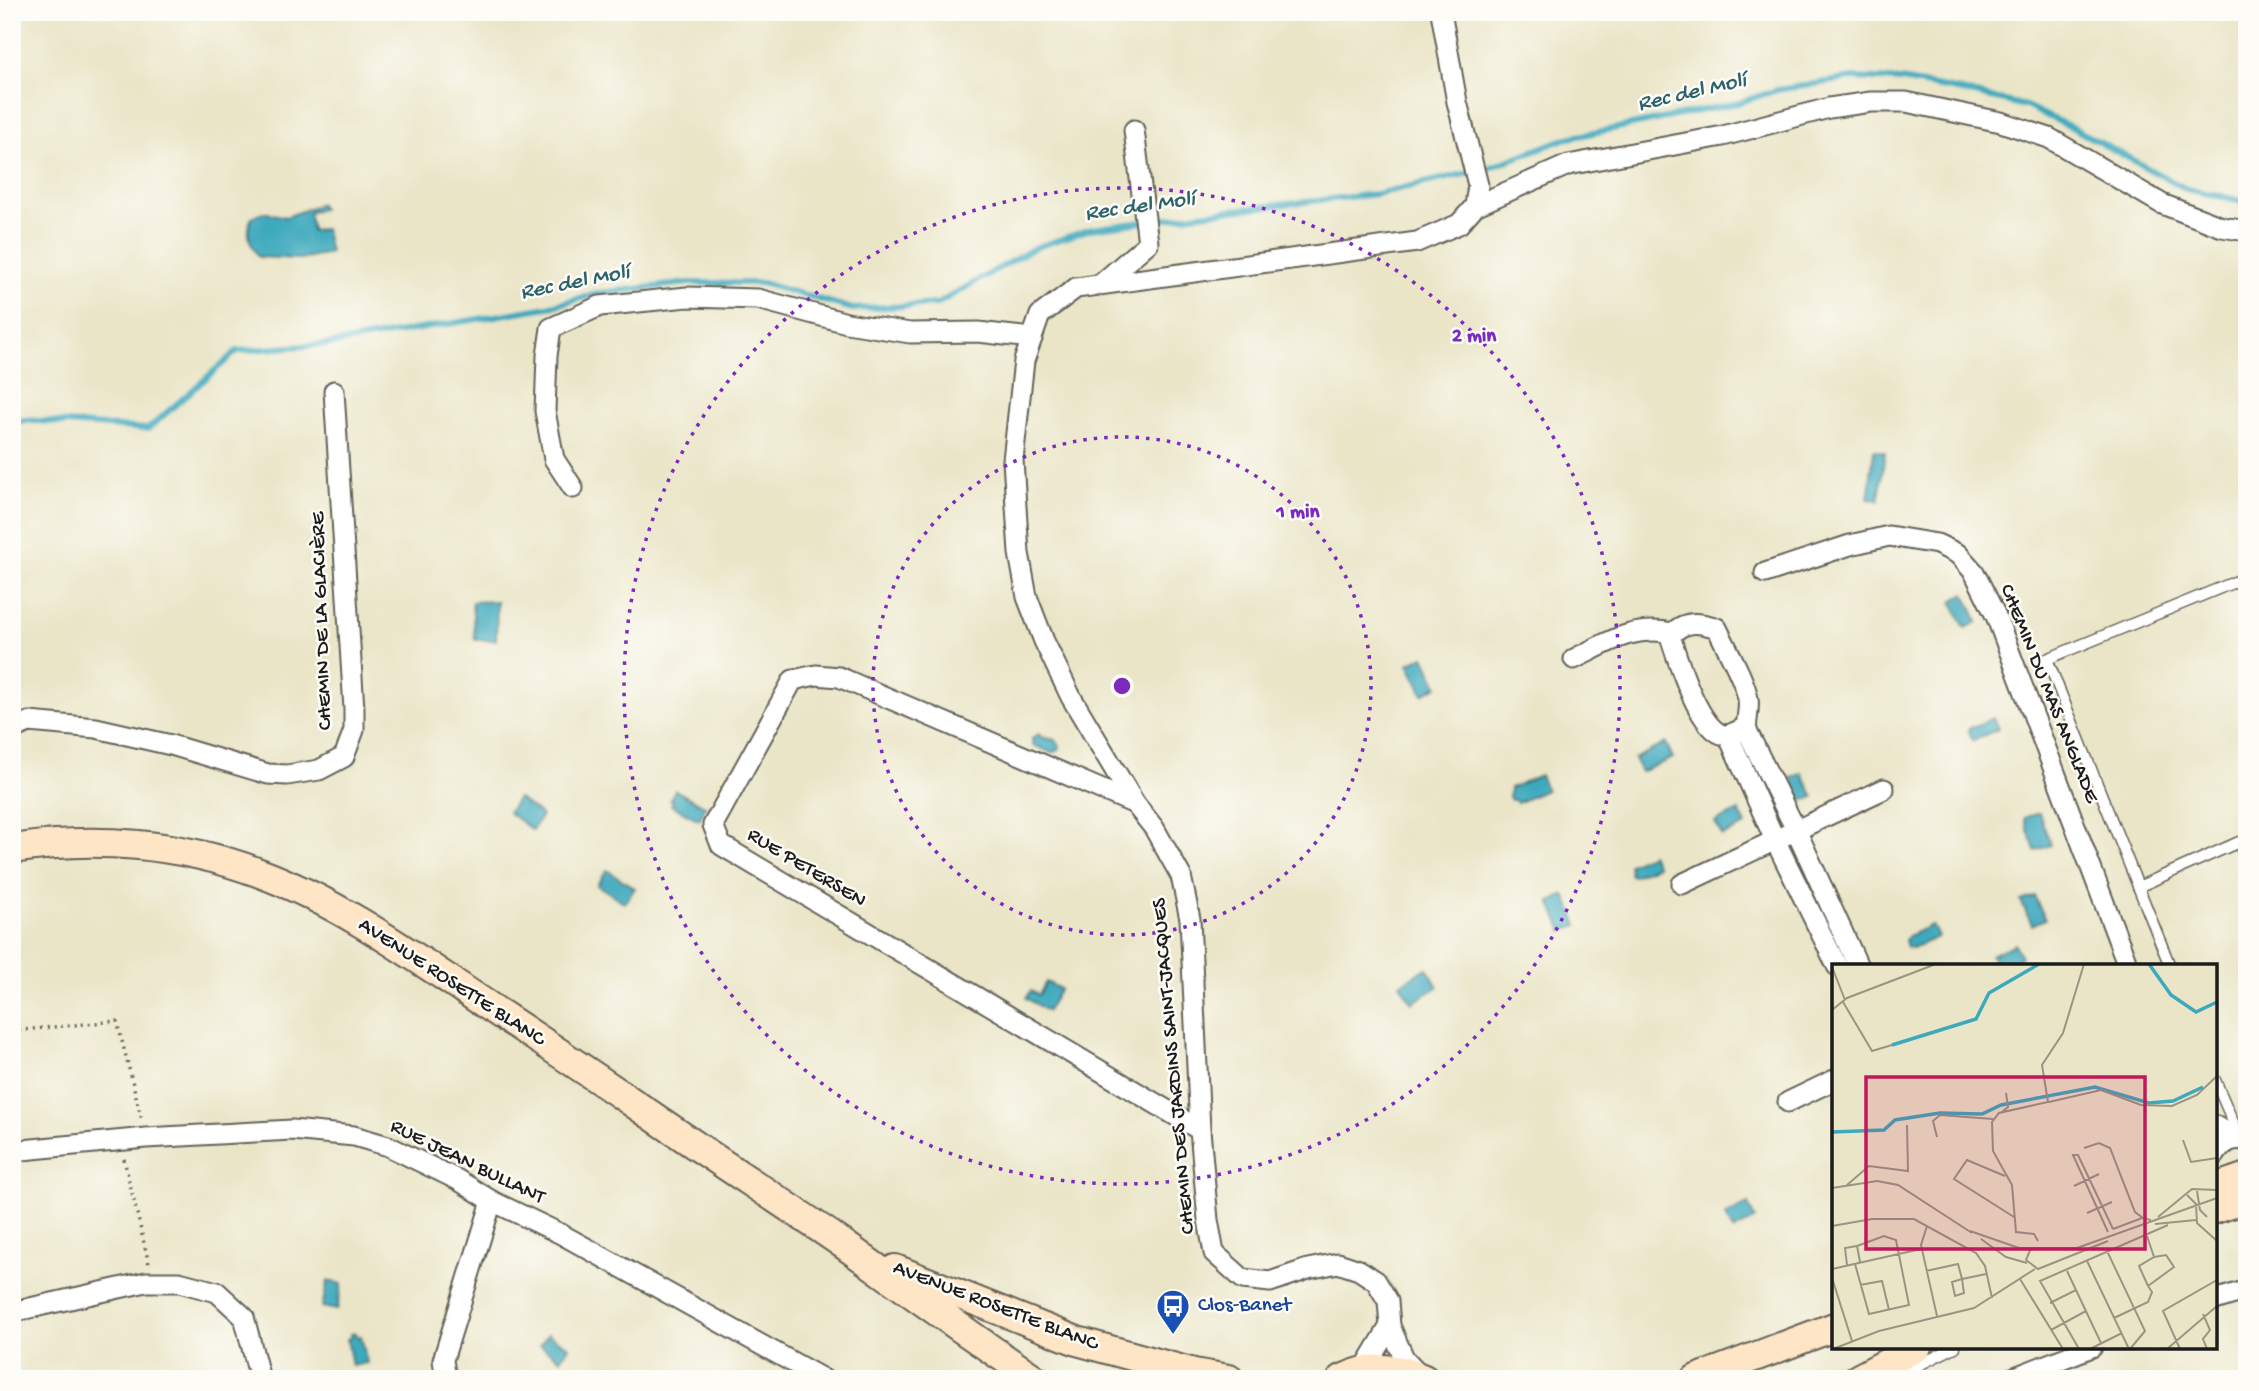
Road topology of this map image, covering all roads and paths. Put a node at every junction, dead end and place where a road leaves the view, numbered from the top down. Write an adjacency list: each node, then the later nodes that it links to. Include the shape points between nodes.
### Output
1 (1441, 12): 3 (street, via 1478,184)
2 (1134, 130): 5 (street, via 1148,243)
3 (1475, 206): 4 (street, CHEMIN DES JARDINS SAINT-JACQUES, via 1568,165 1723,136 1829,108 1906,102 2001,122 2049,138 2162,204 2221,227); 5 (street, CHEMIN DES JARDINS SAINT-JACQUES, via 1459,224 1417,242)
4 (2247, 231)
5 (1100, 284): 6 (street, CHEMIN DES JARDINS SAINT-JACQUES, via 1076,288 1040,315)
6 (1032, 338): 8 (street, via 978,332 910,333 847,323 758,299 688,297 600,306 551,328 545,411 554,459); 16 (street, CHEMIN DES JARDINS SAINT-JACQUES, via 1024,361 1013,460 1027,597 1071,697)
7 (334, 391): 13 (street, CHEMIN DE LA GLACIÈRE, via 354,709 354,730 344,757 319,770 268,774 96,728 29,722)
8 (572, 488)
9 (1765, 573): 25 (street, CHEMIN DU MAS ANGLADE, via 1889,536 1937,544 1958,554 1974,572 1996,616)
10 (2247, 577): 22 (lane, via 2047,659)
11 (1673, 632): 12 (street, via 1637,630); 14 (street, via 1675,653 1704,721 1718,733); 14 (street, via 1689,623 1717,628 1748,695 1749,714)
12 (1574, 659)
13 (12, 729)
14 (1737, 731): 17 (street); 18 (street)
15 (1884, 789): 17 (street)
16 (1135, 804): 32 (street, CHEMIN DES JARDINS SAINT-JACQUES, via 1154,828 1184,887 1190,919); 32 (street, RUE PETERSEN, via 839,677 816,675 793,680 713,825 721,845)
17 (1797, 832): 18 (street); 24 (street)
18 (1775, 840): 21 (street); 23 (street)
19 (12, 849): 45 (main road, AVENUE ROSETTE BLANC, via 94,842 146,845 203,855 258,872 327,904 539,1039)
20 (2247, 862): 22 (lane, via 2239,842)
21 (1682, 884)
22 (2138, 887): 26 (lane)
23 (1836, 964)
24 (1857, 964)
25 (2127, 964)
26 (2169, 964)
27 (12, 1031): 33 (path, via 117,1021)
28 (1832, 1081): 30 (street)
29 (2217, 1084): 35 (lane)
30 (1788, 1102)
31 (2217, 1127): 35 (street)
32 (1200, 1130): 50 (street, CHEMIN DES JARDINS SAINT-JACQUES, via 1208,1220 1214,1253 1224,1264 1242,1279 1270,1282 1338,1263 1359,1270 1376,1281 1388,1301)
33 (146, 1138): 34 (street, RUE JEAN BULLANT); 41 (street, RUE JEAN BULLANT, via 292,1130 354,1136 388,1146)
34 (119, 1140): 36 (street, RUE JEAN BULLANT); 46 (path, via 149,1264)
35 (2244, 1140): 37 (street, via 2231,1140)
36 (12, 1151)
37 (2217, 1152)
38 (2247, 1177): 39 (main road)
39 (2217, 1187)
40 (2247, 1198): 42 (main road)
41 (492, 1201): 59 (street, via 443,1360); 60 (street, RUE JEAN BULLANT, via 561,1234)
42 (2217, 1208)
43 (2247, 1214): 44 (main road)
44 (2217, 1223)
45 (845, 1246): 61 (main road, AVENUE ROSETTE BLANC); 62 (main road, AVENUE ROSETTE BLANC, via 1077,1341)
46 (146, 1282): 49 (street); 58 (street, via 179,1282 217,1292 244,1317)
47 (2247, 1290): 48 (street)
48 (2217, 1299)
49 (12, 1312)
50 (1390, 1326): 56 (street); 57 (street, CHEMIN DES JARDINS SAINT-JACQUES, via 1404,1358)
51 (1832, 1328): 63 (main road)
52 (1832, 1343): 64 (main road)
53 (1913, 1349): 65 (main road)
54 (1951, 1349): 66 (lane)
55 (2087, 1349): 67 (street)
56 (1353, 1375): 57 (main road, via 1383,1369)
57 (1423, 1378)
58 (260, 1379)
59 (446, 1379)
60 (823, 1379)
61 (1035, 1379)
62 (1229, 1379)
63 (1696, 1379)
64 (1727, 1379)
65 (1857, 1379)
66 (1892, 1379)
67 (2010, 1379)

